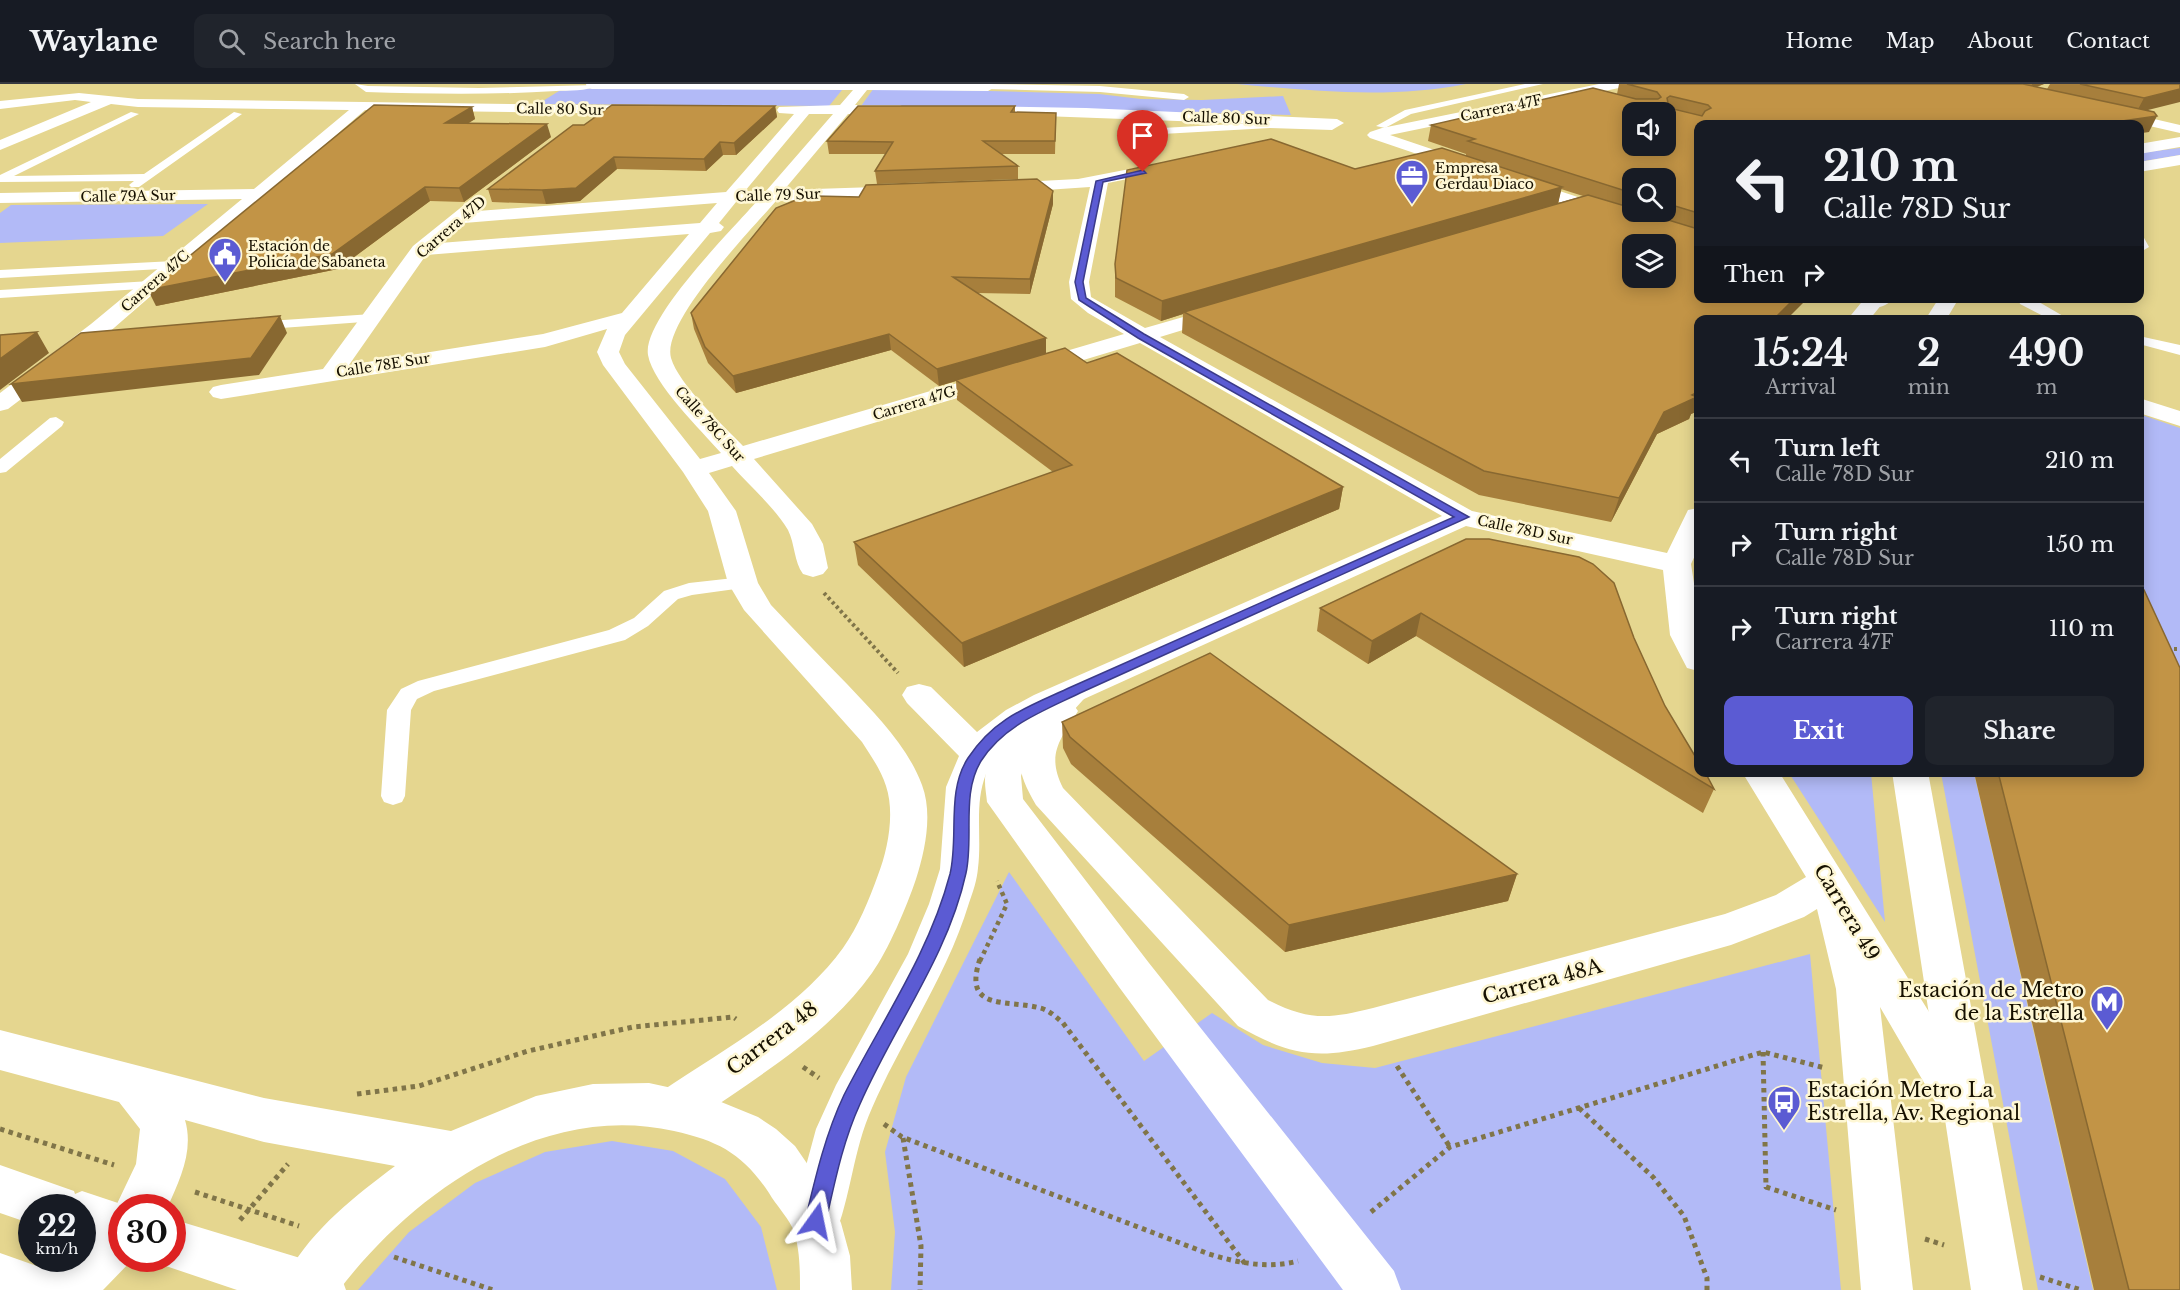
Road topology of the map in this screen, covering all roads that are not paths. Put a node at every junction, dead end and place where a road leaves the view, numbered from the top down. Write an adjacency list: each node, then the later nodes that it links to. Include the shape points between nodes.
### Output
1 (360, 84): 4 (lane, Calle 80 Sur, via 366,89 448,92)
2 (1538, 84): 29 (lane, via 1408,112)
3 (1619, 84): 9 (main road, Carrera 47F)
4 (592, 85): 5 (main road, Calle 80 Sur)
5 (781, 85): 7 (main road, Calle 80 Sur)
6 (989, 85): 7 (main road, Calle 80 Sur); 12 (lane)
7 (864, 86): 21 (main road, Calle 78C Sur)
8 (107, 89): 10 (main road, Calle 80 Sur); 15 (main road, Calle 80 Sur); 33 (main road)
9 (1574, 93): 13 (main road); 29 (main road, Carrera 47F)
10 (72, 94): 11 (main road, Calle 80 Sur); 14 (main road, Calle 80 Sur)
11 (0, 96)
12 (1184, 97)
13 (1605, 102)
14 (0, 105)
15 (362, 106): 17 (main road, Calle 80 Sur); 45 (main road, Carrera 47C)
16 (920, 109): 21 (main road)
17 (600, 110): 18 (main road, Calle 80 Sur); 26 (main road)
18 (668, 110)
19 (771, 110): 20 (main road)
20 (806, 110): 21 (main road); 50 (main road)
21 (844, 110): 47 (main road, Calle 78C Sur)
22 (952, 110): 27 (main road, Calle 80 Sur, via 1086,112)
23 (134, 114): 40 (lane)
24 (237, 114): 38 (lane)
25 (2180, 120): 28 (main road, via 2098,106)
26 (581, 124)
27 (1340, 128): 30 (lane, via 1270,125); 31 (main road)
28 (2180, 129)
29 (1373, 130): 52 (main road)
30 (1144, 132)
31 (1285, 141)
32 (2180, 142): 34 (main road)
33 (0, 146)
34 (2144, 148)
35 (2180, 160): 37 (main road)
36 (1181, 164): 41 (main road)
37 (2144, 166)
38 (148, 177): 39 (lane); 42 (lane)
39 (69, 178): 40 (lane); 49 (lane)
40 (0, 179)
41 (1100, 181): 43 (main road); 71 (main road, Calle 78D Sur, via 1079,290 1082,299 1095,309)
42 (135, 185)
43 (983, 189)
44 (924, 190): 46 (main road, Calle 79 Sur)
45 (256, 194): 49 (main road, Calle 79A Sur); 59 (main road, Carrera 47C)
46 (831, 194): 47 (main road, Calle 79 Sur); 55 (main road, via 797,200)
47 (771, 195): 50 (main road, Calle 79 Sur); 55 (main road, Calle 78C Sur)
48 (486, 196): 54 (main road, Carrera 47D)
49 (34, 197): 51 (main road, Calle 79A Sur)
50 (731, 197): 54 (main road, Calle 79 Sur); 56 (main road)
51 (0, 198)
52 (1583, 204): 53 (main road); 57 (main road)
53 (1549, 214)
54 (457, 218): 58 (main road, Carrera 47D)
55 (750, 220): 56 (main road, Calle 79 Sur); 82 (main road, Calle 78C Sur, via 677,306 662,329 657,349 661,367)
56 (704, 228): 58 (main road, Calle 79 Sur); 68 (main road)
57 (1694, 241)
58 (420, 250): 69 (main road, Carrera 47D)
59 (174, 265): 60 (lane); 61 (main road, Carrera 47C)
60 (0, 274)
61 (151, 285): 62 (lane); 78 (main road, Carrera 47C)
62 (0, 294)
63 (1872, 303): 66 (main road)
64 (2029, 303): 67 (lane)
65 (1243, 305): 71 (main road, Carrera 47G)
66 (1861, 315)
67 (2052, 315)
68 (629, 317): 72 (main road, Calle 78E Sur); 75 (main road, via 615,334)
69 (372, 318): 70 (lane); 76 (main road, Carrera 47D)
70 (240, 327)
71 (1141, 336): 82 (main road, Carrera 47G); 85 (main road, Calle 78D Sur)
72 (545, 340): 75 (main road, Calle 78E Sur); 76 (main road, Calle 78E Sur)
73 (2144, 341): 74 (lane)
74 (2180, 350)
75 (608, 352): 84 (main road)
76 (331, 374): 77 (main road, Calle 78E Sur)
77 (221, 392)
78 (0, 404)
79 (2144, 407): 80 (main road)
80 (2180, 419)
81 (56, 422): 83 (lane)
82 (739, 456): 84 (main road, Carrera 47G); 88 (main road, Calle 78C Sur, via 798,524 809,544)
83 (0, 468)
84 (694, 469): 89 (main road, via 722,511)
85 (1463, 517): 87 (main road, Calle 78D Sur); 91 (main road)
86 (1694, 525): 87 (main road)
87 (1677, 564): 90 (main road, via 1686,635)
88 (813, 568)
89 (743, 583): 96 (lane, via 689,589 671,596 641,622 618,635 426,686 409,694 399,710); 100 (main road, Carrera 48, via 759,610 874,734 891,758 905,787 905,854 889,901 858,960 828,995 791,1028)
90 (1694, 652)
91 (1075, 690): 93 (main road, via 1002,727); 97 (main road, Carrera 48A, via 1042,737 1035,758 1038,776 1049,796 1253,1013 1283,1030 1314,1037 1349,1034 1731,929 1790,906); 115 (main road, via 1016,750 1005,769 1005,801)
92 (919, 695): 93 (main road)
93 (978, 754): 106 (main road, via 964,781 958,871 949,903 902,1007 851,1101 828,1164)
94 (1763, 777): 97 (main road, Carrera 49)
95 (1911, 777): 101 (main road)
96 (393, 796)
97 (1829, 882): 101 (main road, Carrera 49); 116 (main road, via 1852,967)
98 (0, 1050): 99 (main road)
99 (134, 1085): 102 (main road, via 264,1120); 103 (main road, via 161,1118 164,1150 152,1190)
100 (678, 1106): 102 (main road, via 606,1102 530,1119); 106 (main road, via 729,1125 774,1157)
101 (1968, 1115): 117 (main road)
102 (452, 1154): 112 (main road, via 384,1203 322,1266)
103 (131, 1188)
104 (0, 1189): 105 (main road)
105 (18, 1195)
106 (816, 1221): 114 (main road, via 827,1275)
107 (186, 1248): 113 (main road)
108 (108, 1249): 111 (main road)
109 (0, 1279): 110 (main road)
110 (32, 1290)
111 (60, 1290)
112 (306, 1290)
113 (320, 1290)
114 (826, 1290)
115 (1375, 1290)
116 (1887, 1290)
117 (1997, 1290)

